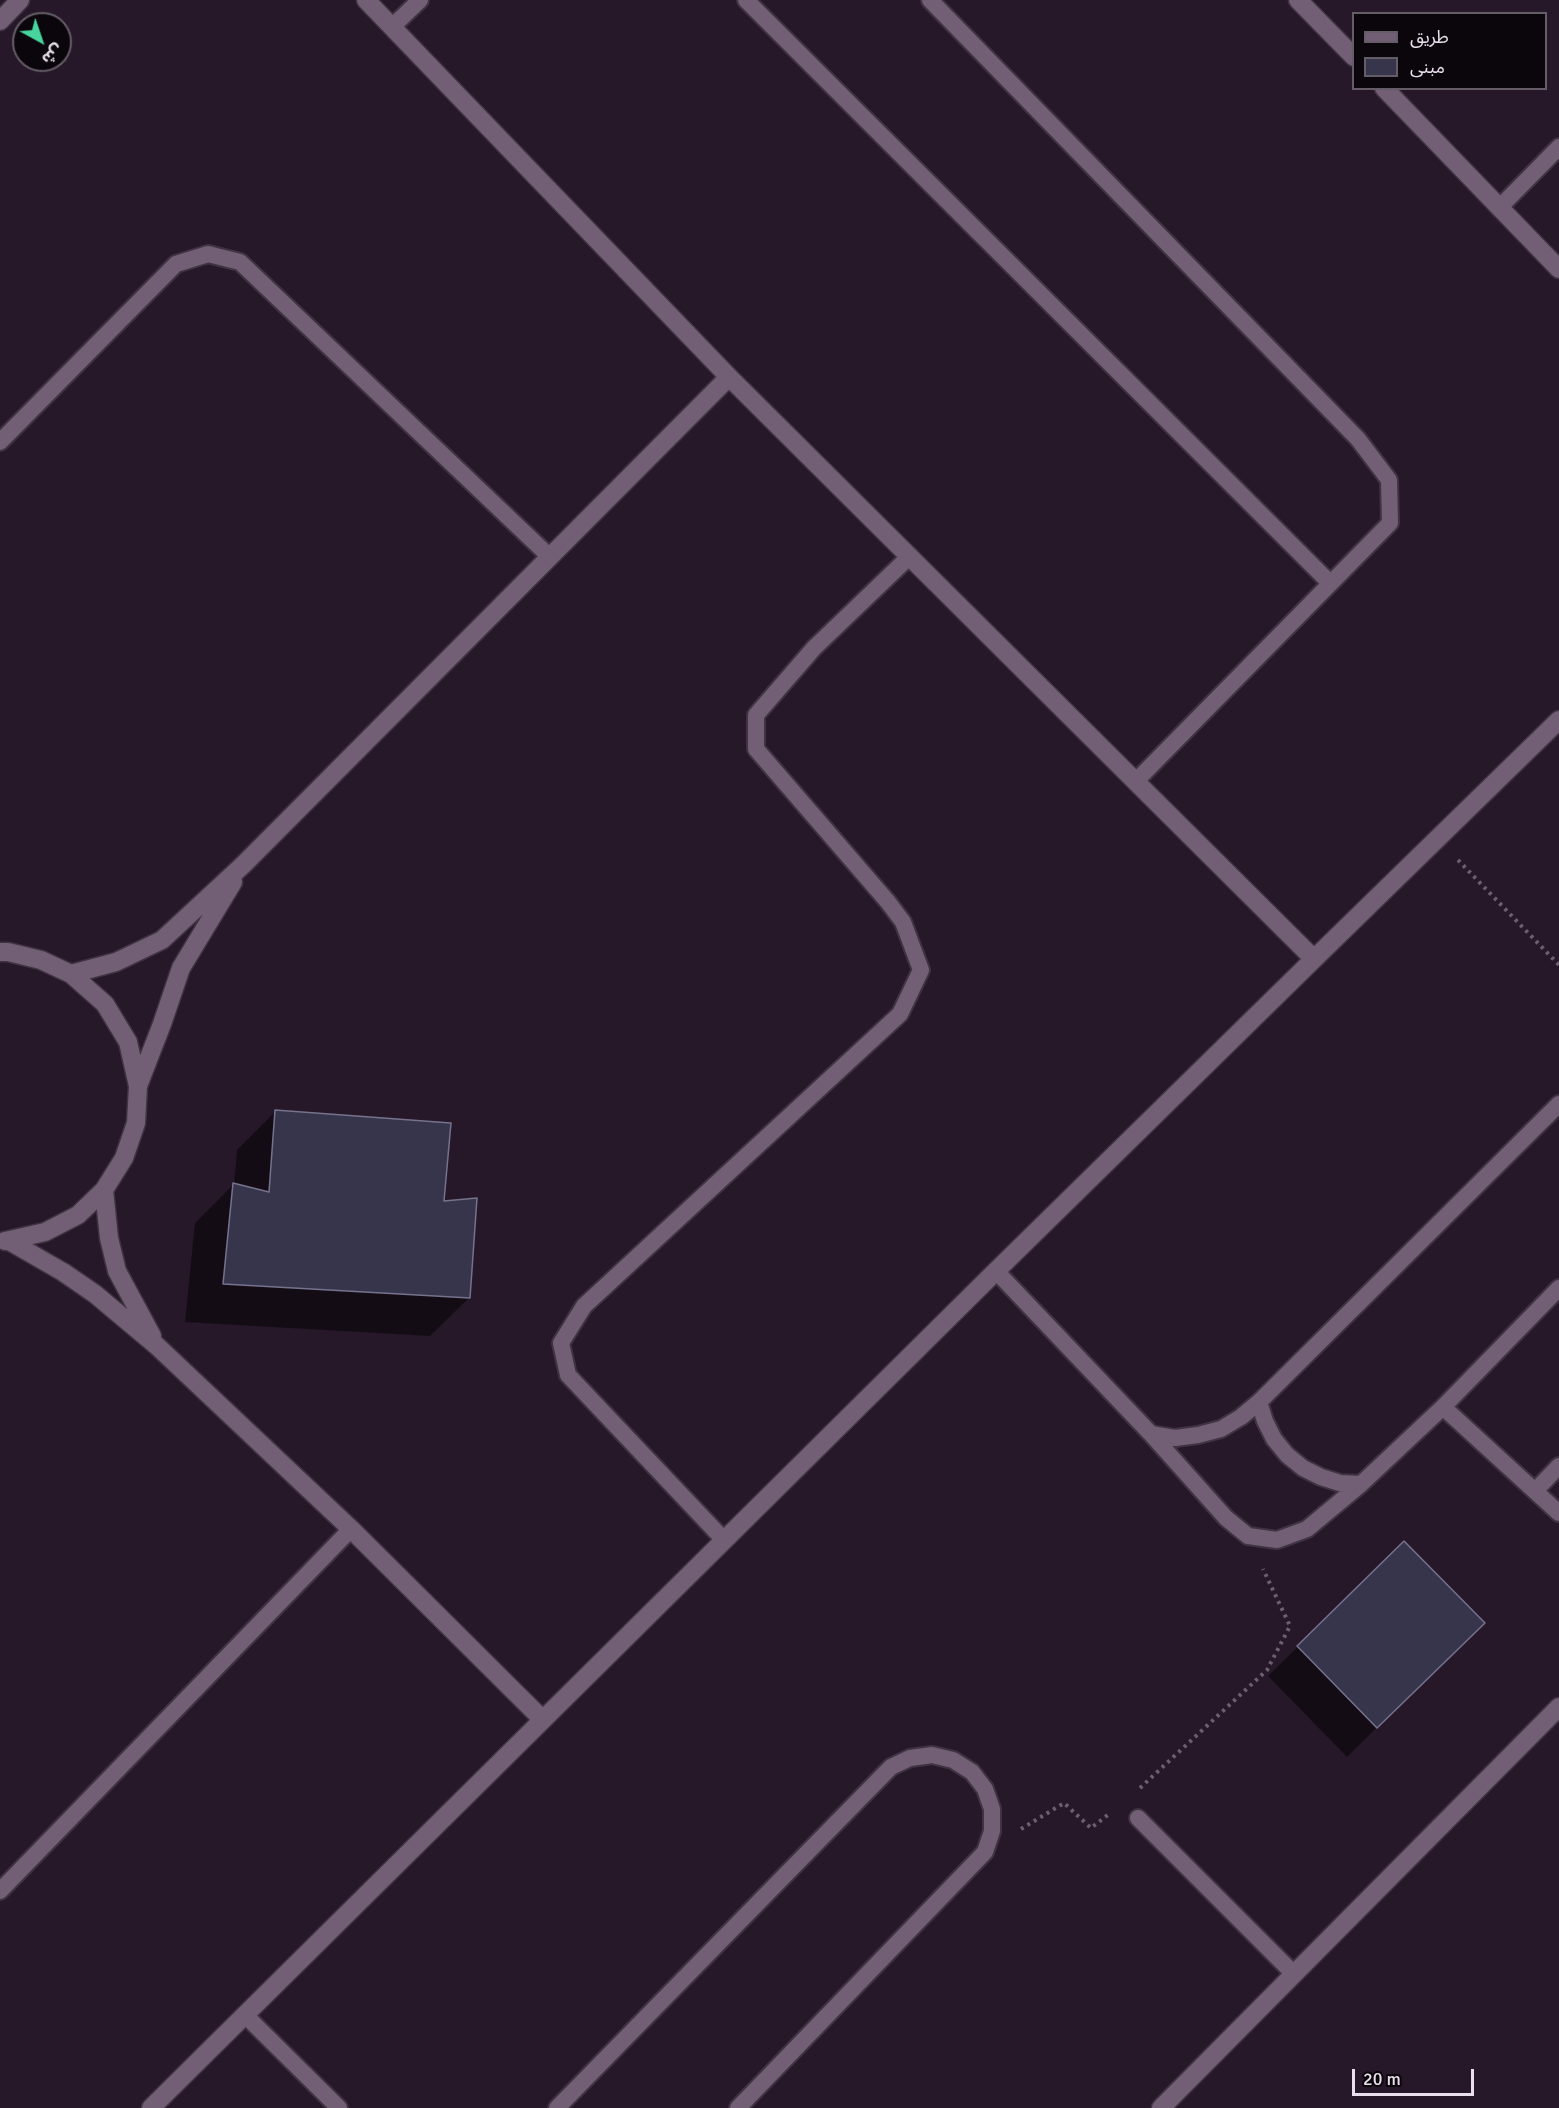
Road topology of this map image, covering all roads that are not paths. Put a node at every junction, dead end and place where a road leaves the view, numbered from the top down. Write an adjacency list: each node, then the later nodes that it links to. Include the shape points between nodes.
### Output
1 (20, 0): 7 (street)
2 (366, 0): 8 (street)
3 (420, 0): 8 (lane)
4 (746, 0): 18 (lane)
5 (930, 0): 18 (lane, via 1358,439 1389,480 1390,523)
6 (1298, 0): 9 (street)
7 (0, 21)
8 (392, 27): 14 (street)
9 (1352, 56)
10 (1386, 90): 12 (street)
11 (1559, 147): 12 (lane)
12 (1499, 208): 13 (street)
13 (1559, 270)
14 (729, 377): 16 (street); 17 (street)
15 (0, 442): 16 (lane, via 176,264 208,254 240,262)
16 (549, 556): 21 (street)
17 (910, 556): 20 (street); 40 (lane, via 814,648 756,715 756,749 903,922 921,970 900,1014 584,1306 561,1343 568,1375)
18 (1330, 584): 20 (lane)
19 (1559, 720): 23 (street)
20 (1136, 781): 23 (street)
21 (243, 865): 24 (street, via 162,940 116,962); 25 (street, via 182,968)
22 (3, 951): 24 (street, via 41,960)
23 (1314, 958): 29 (street)
24 (71, 974): 25 (street, via 105,1004 128,1042)
25 (138, 1086): 27 (street, via 136,1123 124,1158)
26 (1559, 1104): 32 (lane)
27 (104, 1190): 28 (street, via 78,1215 61,1224 45,1232); 31 (street, via 117,1271)
28 (5, 1241): 31 (street, via 96,1294)
29 (996, 1271): 34 (lane); 40 (street)
30 (1559, 1288): 33 (lane)
31 (157, 1346): 39 (street)
32 (1259, 1402): 34 (lane, via 1221,1429 1175,1437); 36 (lane, via 1274,1439 1303,1468 1340,1483)
33 (1443, 1407): 36 (lane); 37 (lane)
34 (1151, 1434): 36 (lane, via 1226,1518 1248,1536 1277,1540 1307,1529)
35 (1559, 1466): 37 (lane)
36 (1361, 1484)
37 (1535, 1491): 38 (lane)
38 (1559, 1513)
39 (351, 1529): 42 (street); 44 (lane)
40 (724, 1540): 42 (street)
41 (1559, 1707): 45 (street)
42 (542, 1719): 46 (street)
43 (1138, 1818): 45 (lane)
44 (0, 1891)
45 (1294, 1974): 51 (street)
46 (246, 2016): 47 (street); 48 (lane)
47 (152, 2108)
48 (339, 2108)
49 (557, 2108): 50 (lane, via 891,1767 910,1758 932,1755 953,1760 972,1772 985,1789 992,1809 992,1831 985,1852)
50 (738, 2108)
51 (1161, 2108)

